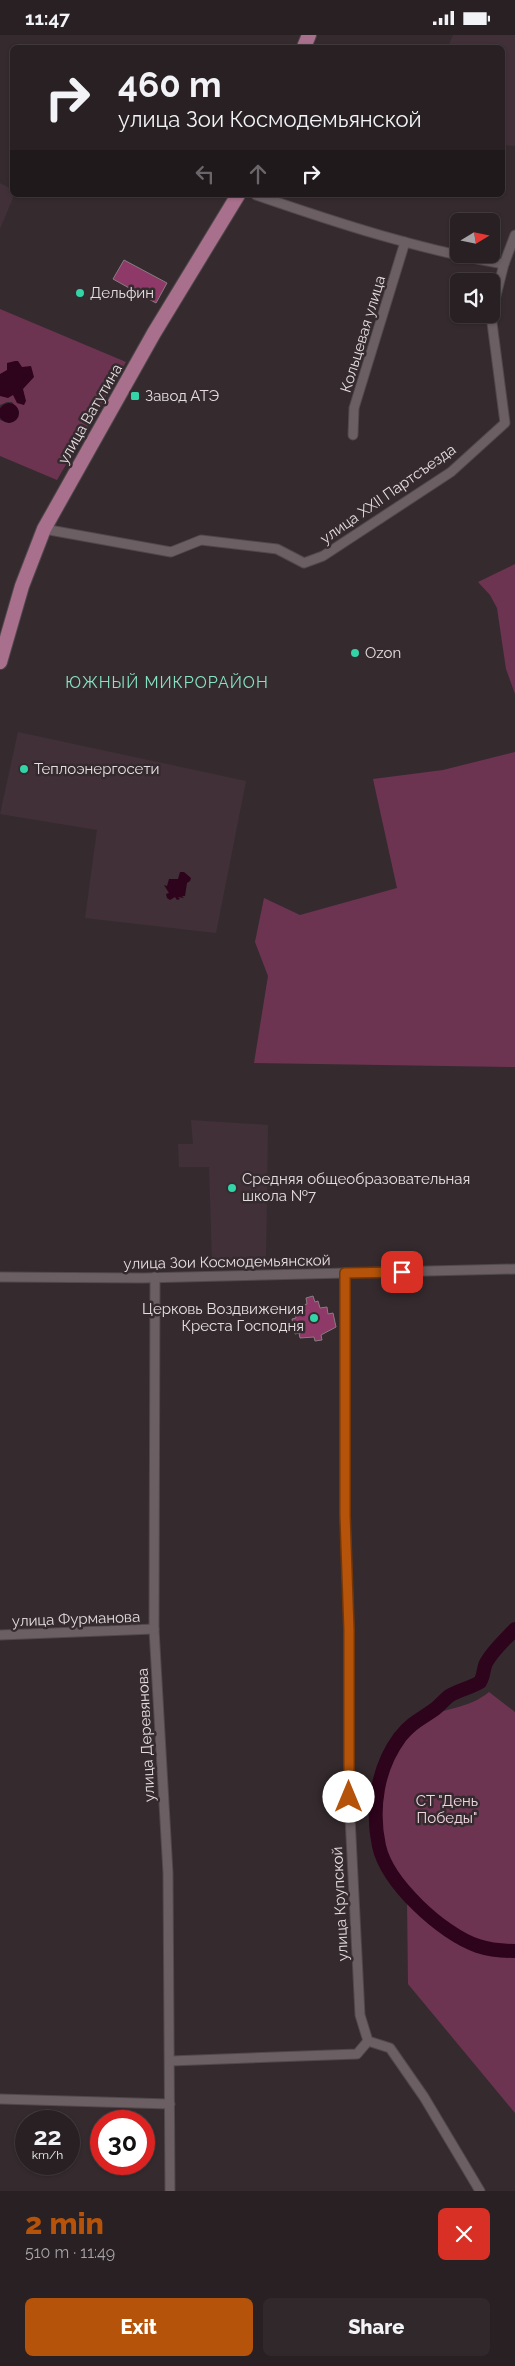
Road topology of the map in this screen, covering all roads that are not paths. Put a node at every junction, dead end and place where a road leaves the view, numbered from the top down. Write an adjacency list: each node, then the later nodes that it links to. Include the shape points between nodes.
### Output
1 (237, 197): 7 (main road, улица Ватутина, via 154,333)
2 (262, 197): 4 (street)
3 (515, 235): 5 (street, улица XXII Партсъезда)
4 (405, 242): 5 (street); 6 (street, Кольцевая улица, via 354,408)
5 (504, 264): 7 (street, улица XXII Партсъезда, via 491,315 504,423 450,472 323,556 304,563 277,549 201,540 171,552)
6 (353, 435)
7 (44, 529): 8 (main road, улица Ватутина, via 22,585)
8 (0, 661)
9 (515, 1269): 10 (street, улица Зои Космодемьянской)
10 (345, 1273): 12 (street, улица Зои Космодемьянской); 15 (street, улица Крупской, via 351,1863 360,2015)
11 (0, 1277): 12 (street, улица Зои Космодемьянской)
12 (155, 1277): 13 (street, улица Деревянова)
13 (154, 1629): 14 (street, улица Фурманова); 16 (street, улица Деревянова, via 168,1873)
14 (0, 1635)
15 (368, 2041): 16 (street, via 357,2054); 20 (street, via 390,2048 424,2097)
16 (170, 2061): 18 (street, улица Деревянова)
17 (0, 2099): 18 (street)
18 (170, 2104): 19 (street, улица Деревянова)
19 (170, 2191)
20 (480, 2191)

